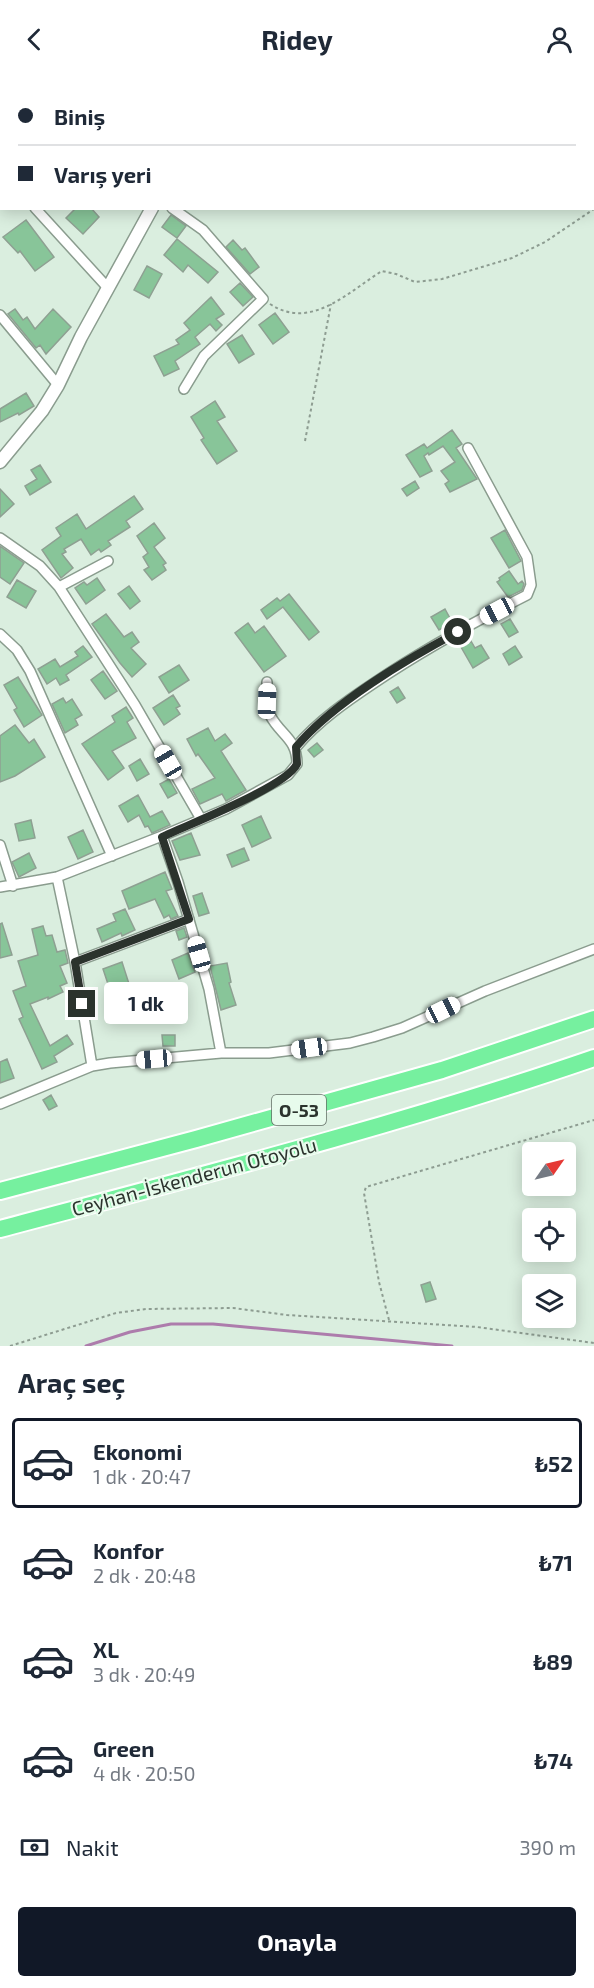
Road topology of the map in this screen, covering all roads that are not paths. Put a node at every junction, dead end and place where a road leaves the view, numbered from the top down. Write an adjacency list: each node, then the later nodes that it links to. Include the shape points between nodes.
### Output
1 (37, 210): 4 (street)
2 (151, 210): 4 (street)
3 (175, 210): 7 (street, via 203,230 263,299 204,356)
4 (108, 288): 6 (street)
5 (0, 315): 6 (street)
6 (58, 385): 9 (street)
7 (184, 389)
8 (468, 448): 15 (street, via 527,557 531,585 527,595 420,653 351,699)
9 (0, 462)
10 (0, 538): 12 (street, via 40,566)
11 (108, 561): 12 (street)
12 (59, 587): 16 (street, via 135,705)
13 (0, 634): 19 (street, via 17,650 30,671)
14 (267, 682): 15 (street, via 270,716)
15 (296, 747): 16 (street, via 297,764 288,776)
16 (201, 819): 17 (street)
17 (162, 837): 19 (street); 23 (street)
18 (0, 844): 21 (street)
19 (112, 856): 20 (street)
20 (57, 877): 21 (street); 25 (street)
21 (13, 886): 22 (street)
22 (0, 887)
23 (189, 919): 25 (street); 27 (street, via 210,989)
24 (594, 949): 27 (street, via 373,1037 269,1053)
25 (75, 962): 29 (street)
26 (594, 1019): 31 (highway, Ceyhan-İskenderun Otoyolu / O-53, via 442,1070)
27 (221, 1053): 29 (street)
28 (594, 1058): 32 (highway, Ceyhan-İskenderun Otoyolu / O-53, via 442,1107)
29 (92, 1066): 30 (street)
30 (0, 1104)
31 (0, 1191)
32 (0, 1228)

